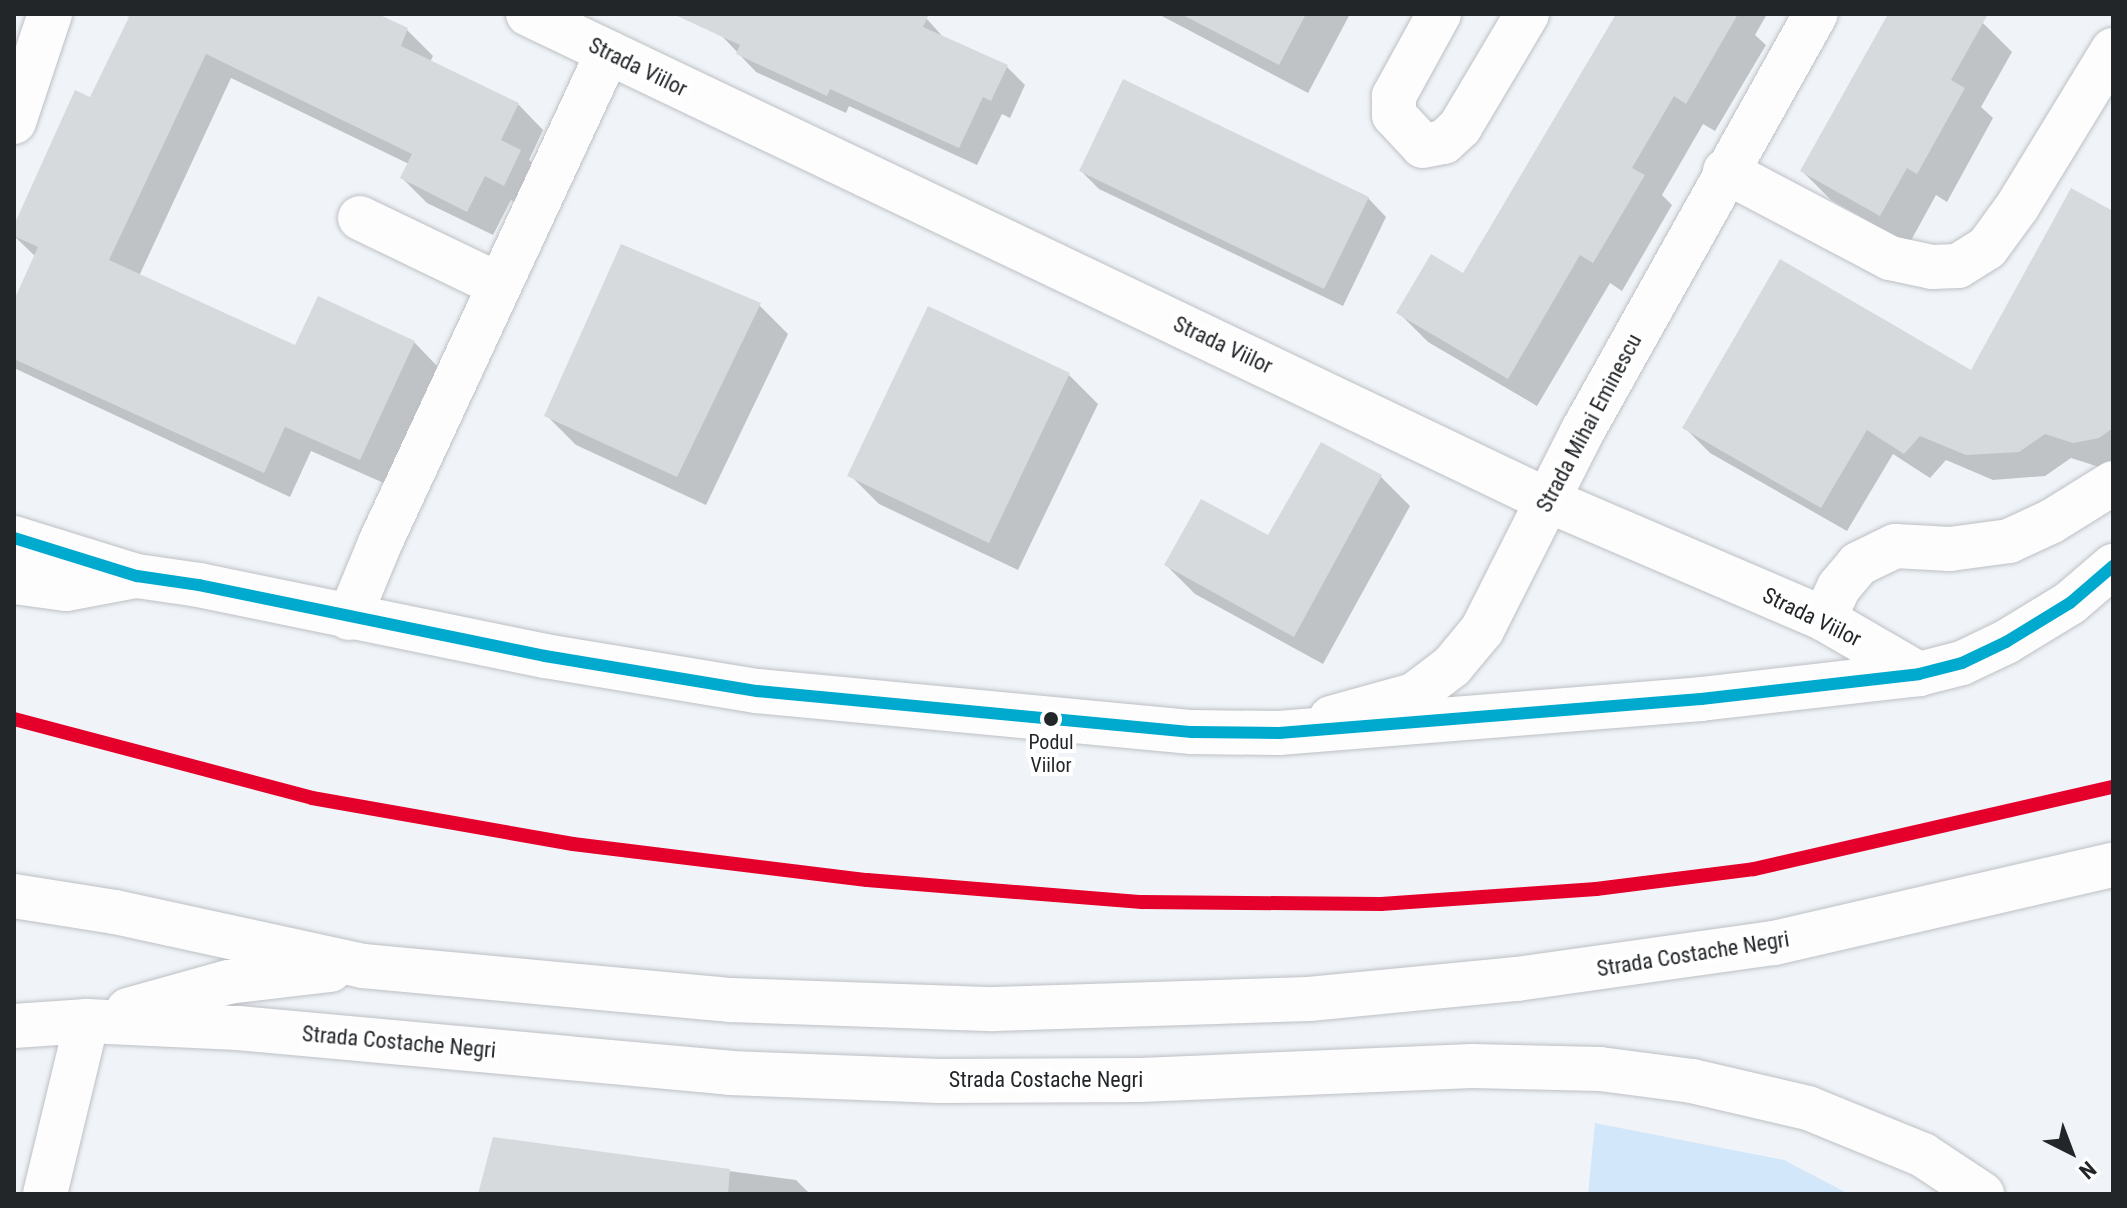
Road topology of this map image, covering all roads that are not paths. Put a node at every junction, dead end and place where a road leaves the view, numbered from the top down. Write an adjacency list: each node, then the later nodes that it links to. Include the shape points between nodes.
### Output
1 (50, 14): 9 (main road)
2 (528, 14): 6 (main road, Strada Viilor)
3 (1439, 14): 4 (main road, via 1394,96 1394,115 1423,146 1444,142 1460,127)
4 (1527, 14)
5 (1816, 14): 10 (main road, Strada Mihai Eminescu)
6 (573, 24): 8 (main road, Strada Viilor)
7 (2113, 50): 10 (main road, via 2017,207 1987,248 1958,266 1932,267 1890,258)
8 (608, 52): 12 (main road); 14 (main road, Strada Viilor)
9 (14, 122)
10 (1725, 171): 14 (main road, Strada Mihai Eminescu)
11 (360, 218): 12 (main road)
12 (499, 285): 19 (main road)
13 (2113, 483): 20 (main road, via 2009,541 1950,549 1895,546 1858,564 1839,587)
14 (1547, 500): 20 (main road, Strada Viilor); 22 (main road, Strada Mihai Eminescu, via 1482,630 1452,666 1414,695)
15 (14, 538): 17 (main road)
16 (2113, 566): 21 (main road, via 2070,603 2006,642 1962,663)
17 (137, 576): 18 (main road, via 66,589); 19 (main road)
18 (14, 582)
19 (349, 618): 22 (main road, via 757,691 1192,732)
20 (1824, 619): 21 (main road, Strada Viilor)
21 (1919, 674): 22 (main road, via 1701,699)
22 (1279, 733)
23 (2113, 865): 25 (main road, Strada Costache Negri, via 1774,943 1407,991 1234,1002 862,1007)
24 (14, 896): 25 (main road, Strada Costache Negri, via 115,912)
25 (363, 966): 26 (main road, Strada Costache Negri, via 228,982)
26 (87, 1021): 27 (main road, Strada Costache Negri); 28 (main road); 29 (main road, Strada Costache Negri, via 349,1036 730,1073 939,1081 1140,1080 1472,1066 1600,1069 1692,1081 1808,1108 1923,1155)
27 (14, 1026)
28 (45, 1194)
29 (1982, 1194)

